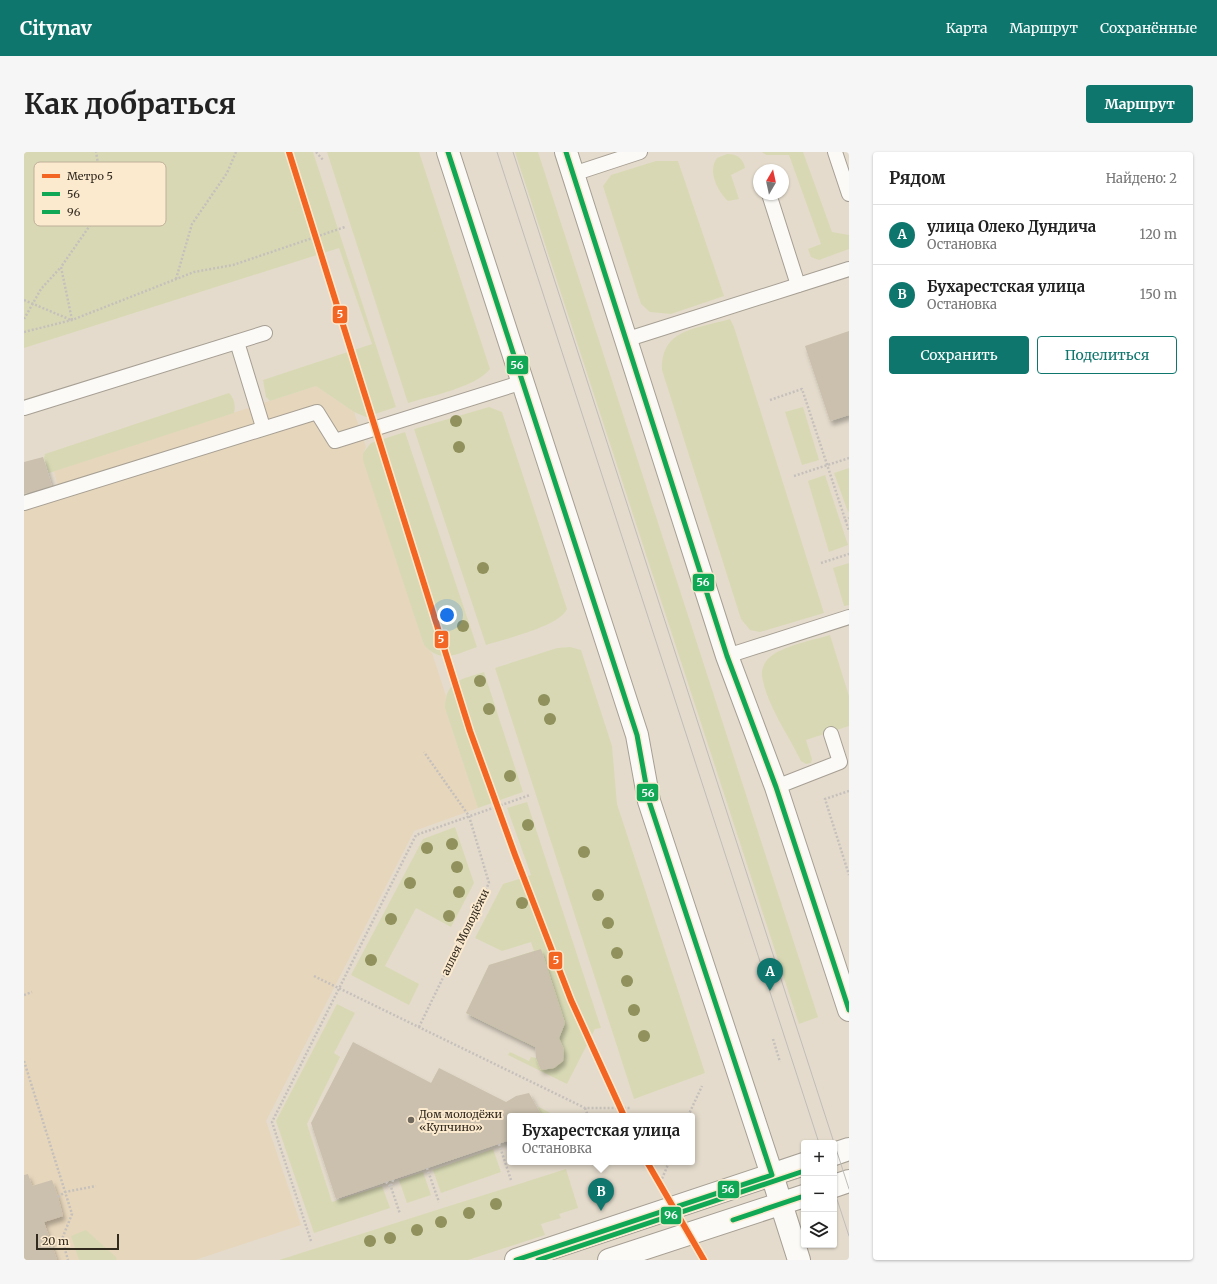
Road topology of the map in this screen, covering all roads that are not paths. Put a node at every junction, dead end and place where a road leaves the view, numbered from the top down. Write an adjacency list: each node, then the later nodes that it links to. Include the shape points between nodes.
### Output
1 (448, 152): 13 (street)
2 (566, 152): 5 (street)
3 (640, 152): 5 (lane)
4 (835, 152): 6 (lane)
5 (574, 174): 11 (street)
6 (849, 194)
7 (771, 200): 9 (lane)
8 (849, 269): 9 (lane)
9 (798, 285): 11 (lane)
10 (265, 333): 12 (lane)
11 (625, 340): 18 (street)
12 (238, 342): 14 (lane); 15 (lane)
13 (523, 382): 15 (lane, via 336,441 317,412); 25 (street, via 637,735 649,801)
14 (24, 408)
15 (263, 427): 16 (lane)
16 (24, 503)
17 (849, 617): 18 (lane)
18 (728, 656): 20 (street)
19 (831, 734): 20 (lane, via 840,762)
20 (776, 787): 21 (street)
21 (849, 1010)
22 (849, 1149): 23 (street)
23 (837, 1153)
24 (801, 1165): 25 (street)
25 (772, 1175): 29 (street); 30 (street)
26 (849, 1181): 27 (street)
27 (837, 1185)
28 (801, 1197): 29 (street)
29 (782, 1204): 31 (street); 32 (street)
30 (516, 1260)
31 (609, 1260)
32 (799, 1260)

